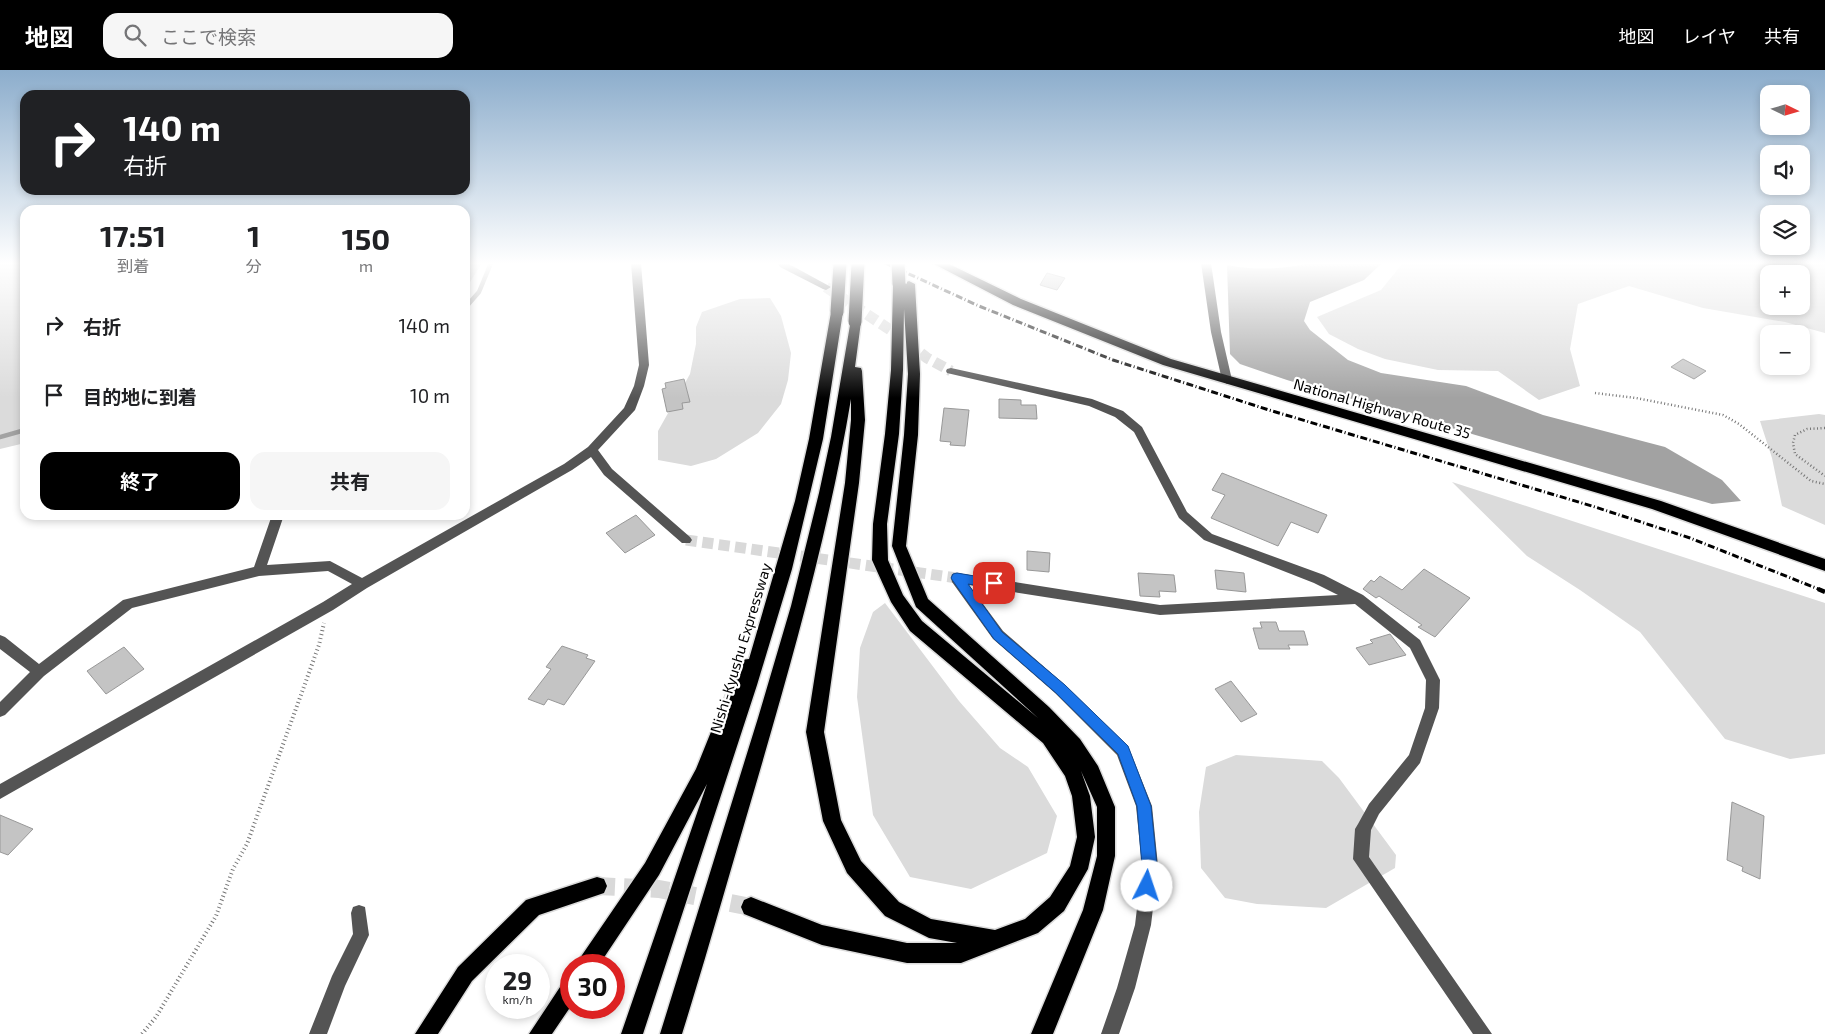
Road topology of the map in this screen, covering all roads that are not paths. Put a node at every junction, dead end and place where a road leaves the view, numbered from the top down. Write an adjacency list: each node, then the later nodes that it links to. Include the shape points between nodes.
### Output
1 (640, 308): 11 (street, via 644,365 639,386 628,410)
2 (837, 308): 15 (highway, Nishi-Kyushu Expressway, bridge, via 816,439)
3 (856, 308): 8 (highway, bridge)
4 (902, 308): 26 (highway, via 892,434 880,524 880,560 897,598 916,626 1049,738 1073,772 1082,796 1086,837 1079,869 1057,904 1031,926)
5 (907, 308): 34 (highway, via 914,374 899,546 922,603 1074,744 1092,772 1106,807 1106,856 1093,910)
6 (1031, 308): 10 (highway, National Highway Route 35, via 1167,362)
7 (1213, 308): 10 (street)
8 (855, 322): 26 (highway, via 858,420 844,544 815,732 832,821 854,867 892,909 929,928); 33 (highway, via 825,502 776,688)
9 (951, 371): 18 (street, via 1092,403 1119,414 1138,430 1183,515 1208,537 1319,579)
10 (1227, 380): 14 (highway, National Highway Route 35, via 1656,505)
11 (592, 450): 13 (street, via 608,472); 17 (street, via 568,467)
12 (276, 520): 16 (street)
13 (686, 540)
14 (1825, 565)
15 (784, 569): 27 (highway, via 704,772 652,869); 32 (highway, Nishi-Kyushu Expressway, via 749,685)
16 (259, 571): 17 (street, via 330,566); 20 (street, via 128,604)
17 (362, 584): 22 (street)
18 (1358, 599): 35 (street, via 1160,610 957,578 998,635 1060,689 1123,751 1144,806 1150,866 1143,925); 36 (street, via 1415,644 1433,680 1432,708 1416,758 1374,809 1363,829 1360,859)
19 (0, 641): 20 (street)
20 (40, 672): 21 (street)
21 (0, 711)
22 (0, 792)
23 (597, 886): 30 (highway, via 533,907 465,974)
24 (751, 907): 26 (highway, via 822,935 907,953 961,953)
25 (359, 913): 29 (street, via 361,935)
26 (995, 940)
27 (594, 954)
28 (560, 1004): 31 (highway)
29 (318, 1034)
30 (426, 1034)
31 (540, 1034)
32 (632, 1034)
33 (671, 1034)
34 (1042, 1034)
35 (1110, 1034)
36 (1483, 1034)

